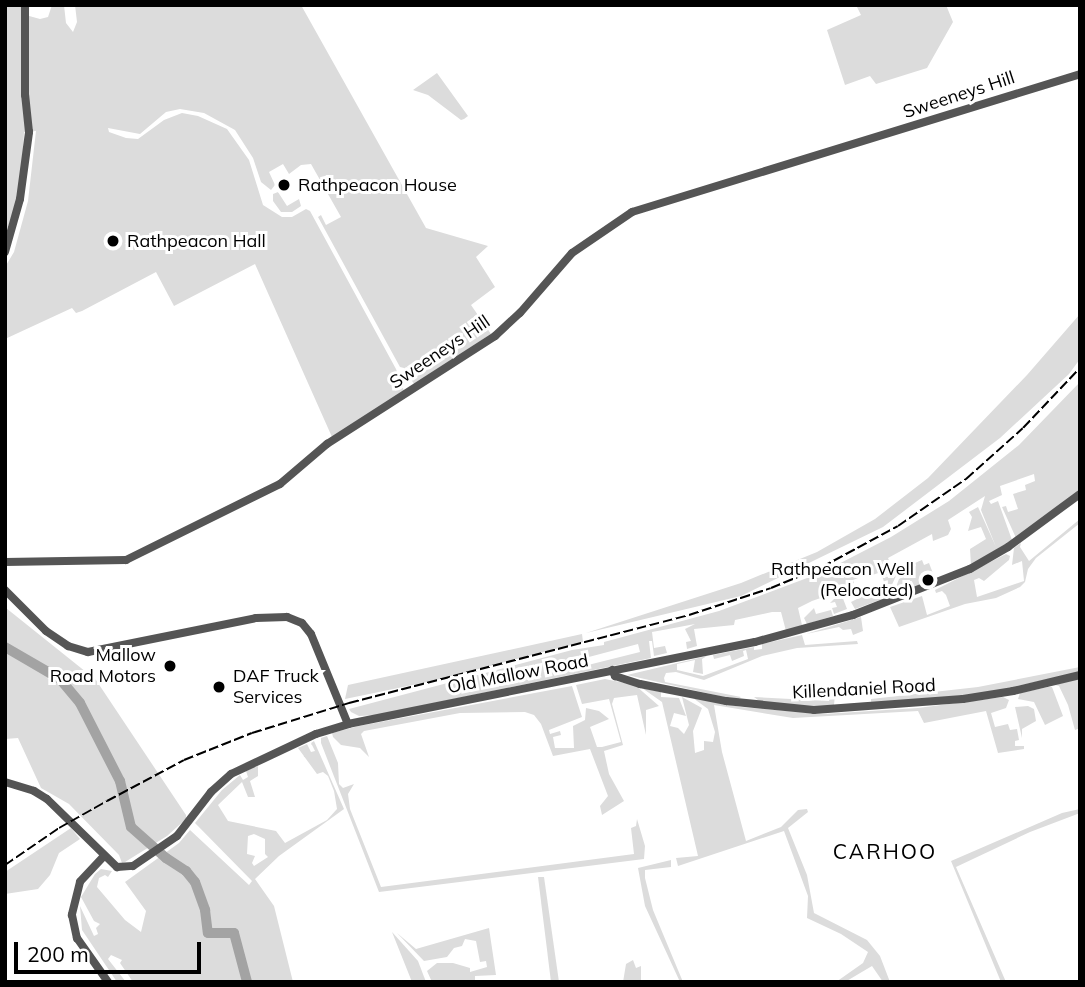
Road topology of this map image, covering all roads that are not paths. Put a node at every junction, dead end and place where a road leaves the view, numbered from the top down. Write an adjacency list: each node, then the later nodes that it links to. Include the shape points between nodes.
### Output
1 (25, 5): 3 (street, via 29,132 20,200)
2 (1080, 74): 5 (street, Sweeneys Hill, via 632,212 572,253 495,336 327,444 280,484 126,560)
3 (5, 252)
4 (1080, 494): 7 (street, Old Mallow Road, via 994,556 922,590 793,633)
5 (5, 562)
6 (5, 590): 9 (street, via 47,631 68,646 88,652 256,618 287,617 311,634)
7 (612, 670): 8 (street, Killendaniel Road, via 615,677 640,684 726,701 814,710 952,701); 9 (street, Old Mallow Road)
8 (1080, 675)
9 (348, 724): 11 (street, Old Mallow Road, via 276,750 231,774 177,836 133,866 117,867)
10 (5, 782): 11 (street, Old Mallow Road, via 47,799)
11 (104, 856): 12 (street, via 80,882 72,915 77,938)
12 (108, 982)

